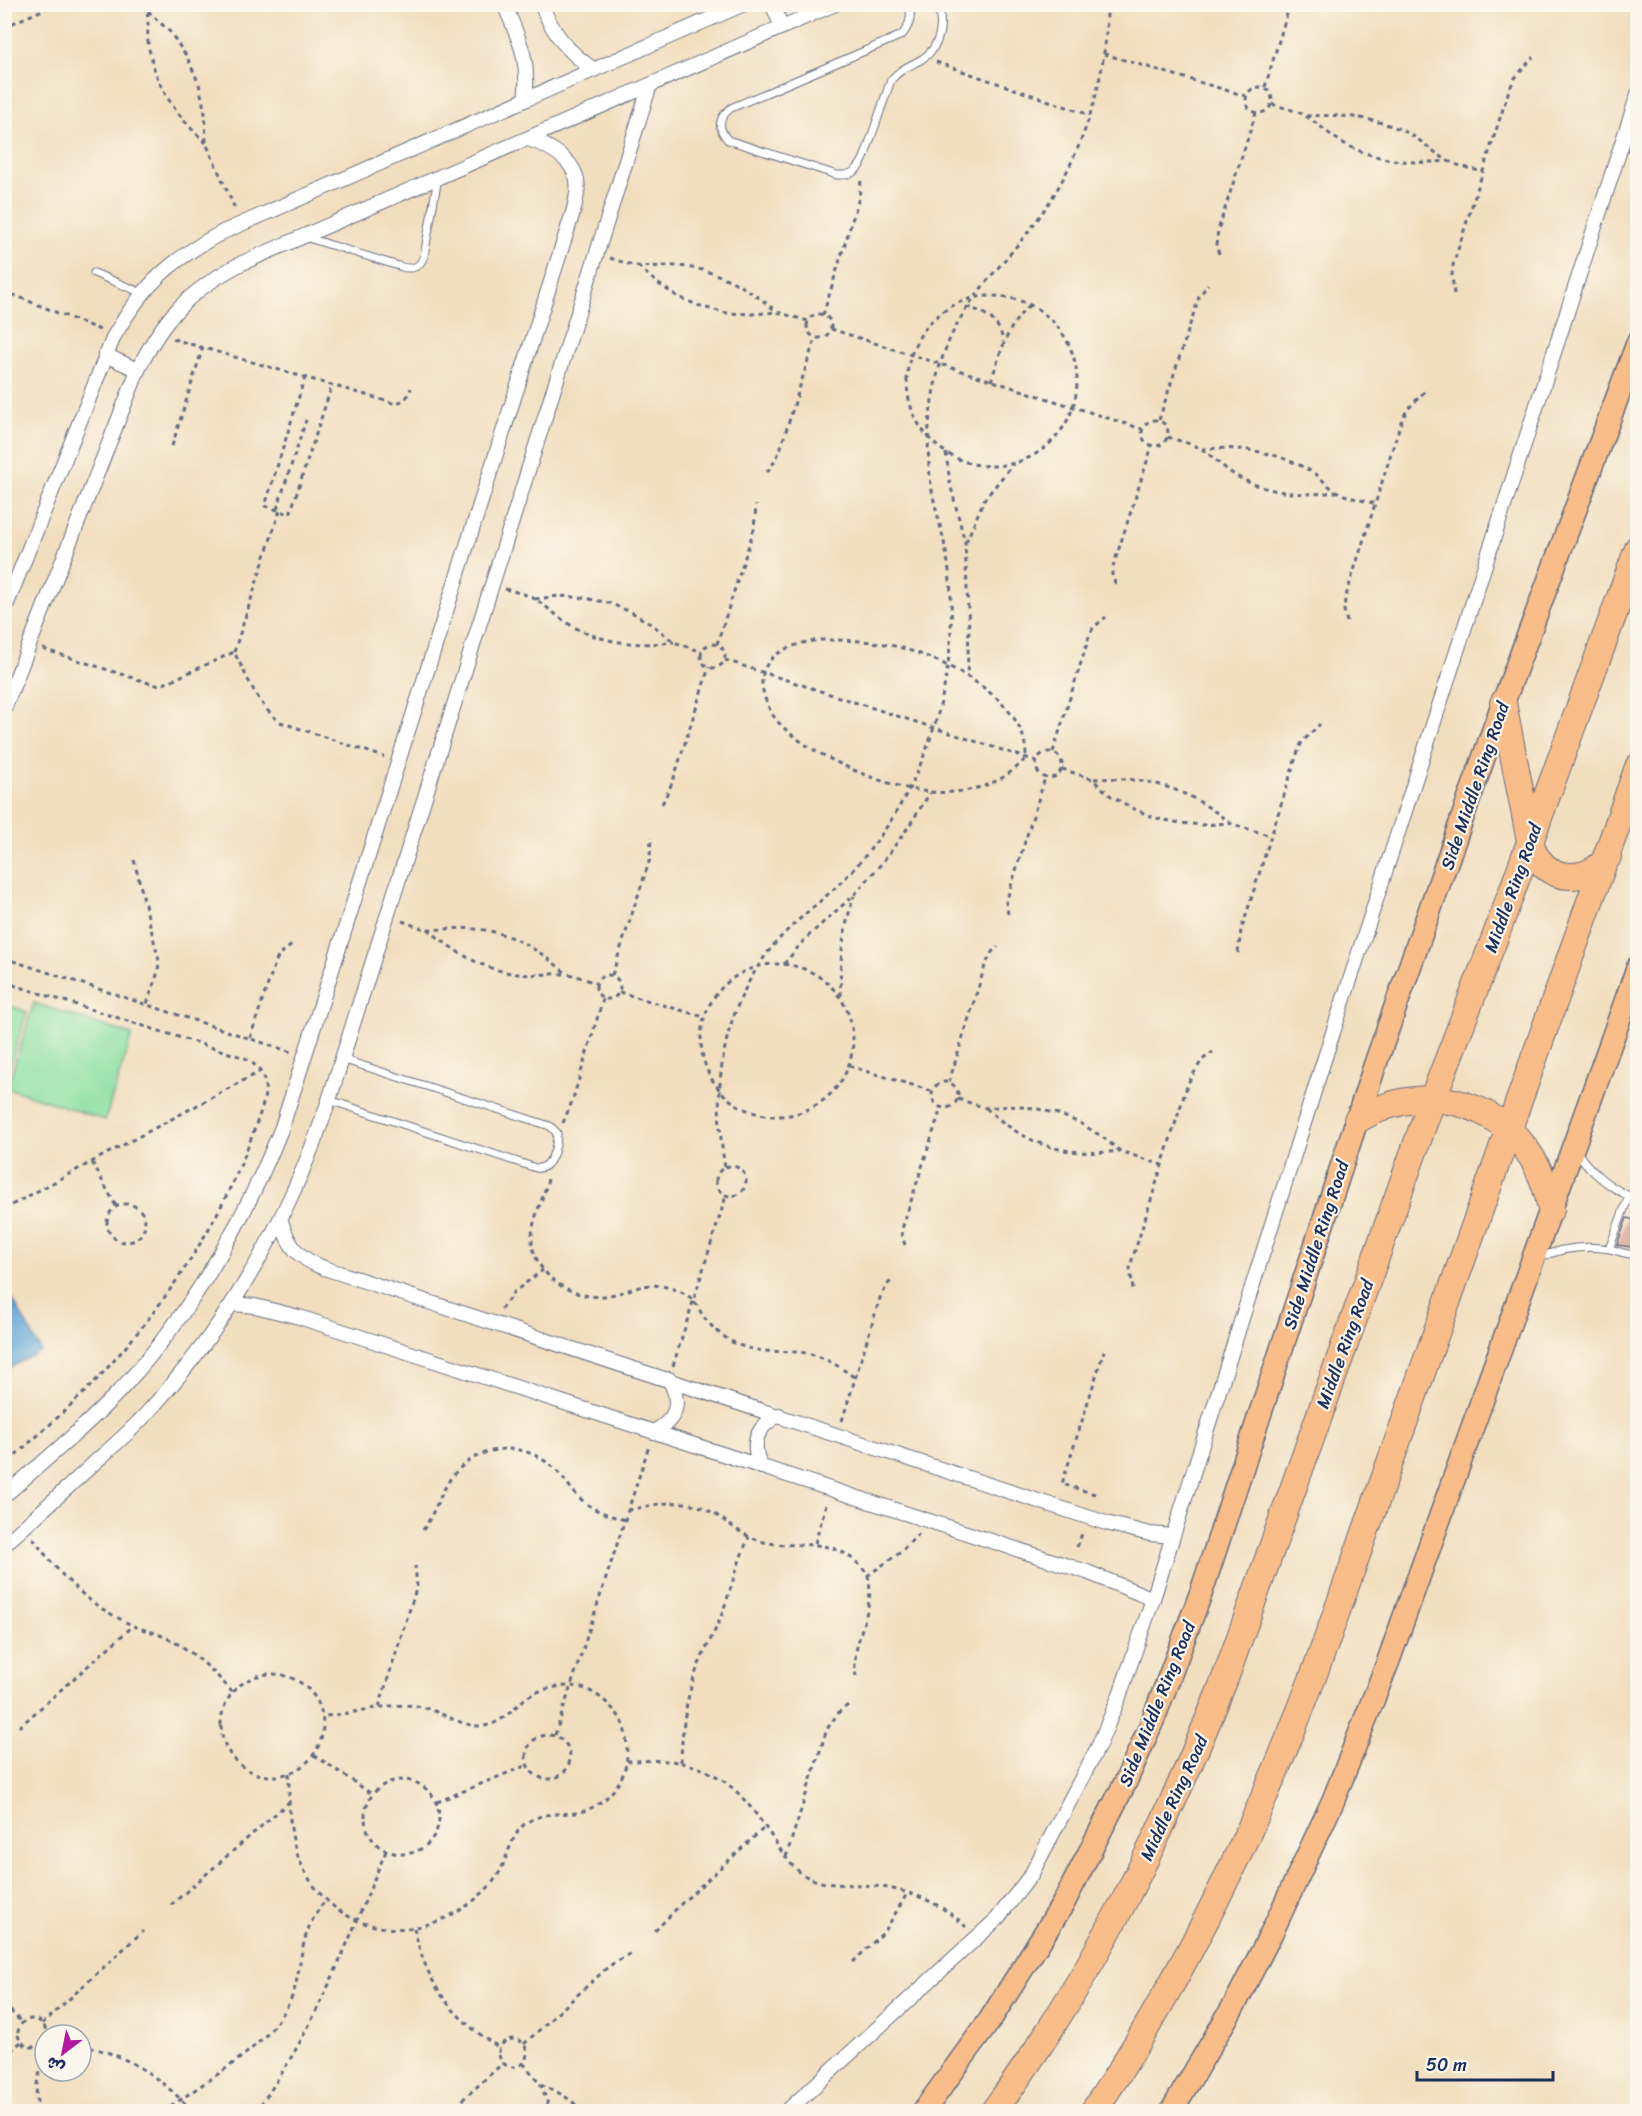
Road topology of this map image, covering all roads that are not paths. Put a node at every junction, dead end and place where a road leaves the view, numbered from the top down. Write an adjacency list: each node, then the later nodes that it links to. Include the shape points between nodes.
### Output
1 (504, 4): 12 (street, via 526,58)
2 (541, 4): 9 (street, via 563,44)
3 (744, 4): 9 (street)
4 (772, 4): 8 (street)
5 (835, 4): 8 (street)
6 (909, 4): 7 (lane, via 909,26 902,35 731,108 723,114 721,133 728,140 837,175 854,172 860,166 891,80 923,58 939,37)
7 (937, 4)
8 (782, 27): 10 (street)
9 (594, 70): 12 (street)
10 (650, 85): 13 (street); 30 (street)
11 (1638, 94): 49 (street)
12 (525, 100): 17 (street, via 192,248)
13 (528, 138): 14 (street); 48 (street, via 548,146 564,159 576,175 578,192 282,1127 227,1246 153,1352 124,1386)
14 (438, 178): 15 (street); 15 (lane, via 424,256 416,267 409,269)
15 (302, 237): 20 (street, via 213,278 189,296 157,334)
16 (94, 273): 17 (lane)
17 (142, 293): 19 (street)
18 (1638, 342): 23 (highway, Side Middle Ring Road)
19 (105, 356): 20 (street); 22 (street)
20 (138, 370): 24 (street)
21 (1638, 548): 27 (highway, Middle Ring Road)
22 (4, 611)
23 (1503, 703): 27 (highway); 33 (highway, Side Middle Ring Road)
24 (4, 709)
25 (1638, 767): 28 (highway)
26 (1638, 816): 28 (highway)
27 (1530, 841): 28 (highway, via 1537,859 1560,874 1588,874); 31 (highway, Middle Ring Road)
28 (1603, 863): 34 (highway)
29 (1638, 967): 35 (highway)
30 (342, 1059): 32 (street); 32 (lane, via 550,1126 557,1133 550,1161 542,1169 536,1168)
31 (1433, 1098): 33 (highway, via 1393,1103); 34 (highway, via 1480,1110); 54 (highway, Middle Ring Road, via 1200,1742 1109,1930)
32 (329, 1100): 39 (street)
33 (1357, 1120): 53 (highway, Side Middle Ring Road, via 1201,1593 1153,1720 1063,1904 990,2020)
34 (1508, 1128): 38 (highway, via 1537,1164); 55 (highway, via 1275,1775 1180,1970)
35 (1573, 1146): 36 (lane, via 1603,1180); 38 (highway)
36 (1629, 1196): 37 (lane); 40 (lane)
37 (1638, 1200)
38 (1551, 1209): 42 (highway)
39 (281, 1221): 43 (street); 44 (street, via 295,1251 308,1262)
40 (1609, 1249): 41 (lane); 42 (lane, via 1556,1251)
41 (1638, 1254)
42 (1532, 1262): 56 (highway, via 1388,1662 1333,1801 1236,2002)
43 (233, 1304): 46 (street, via 299,1317); 50 (street, via 148,1413)
44 (669, 1379): 45 (street); 46 (street, via 675,1391 673,1416)
45 (780, 1415): 47 (street, via 768,1421 755,1443); 49 (street, via 1117,1526)
46 (653, 1432): 47 (street)
47 (761, 1467): 51 (street, via 1087,1572)
48 (4, 1496)
49 (1173, 1536): 51 (street)
50 (4, 1545)
51 (1153, 1599): 52 (street, via 1099,1745 1031,1875 977,1939)
52 (786, 2112)
53 (923, 2112)
54 (993, 2112)
55 (1093, 2112)
56 (1171, 2112)

